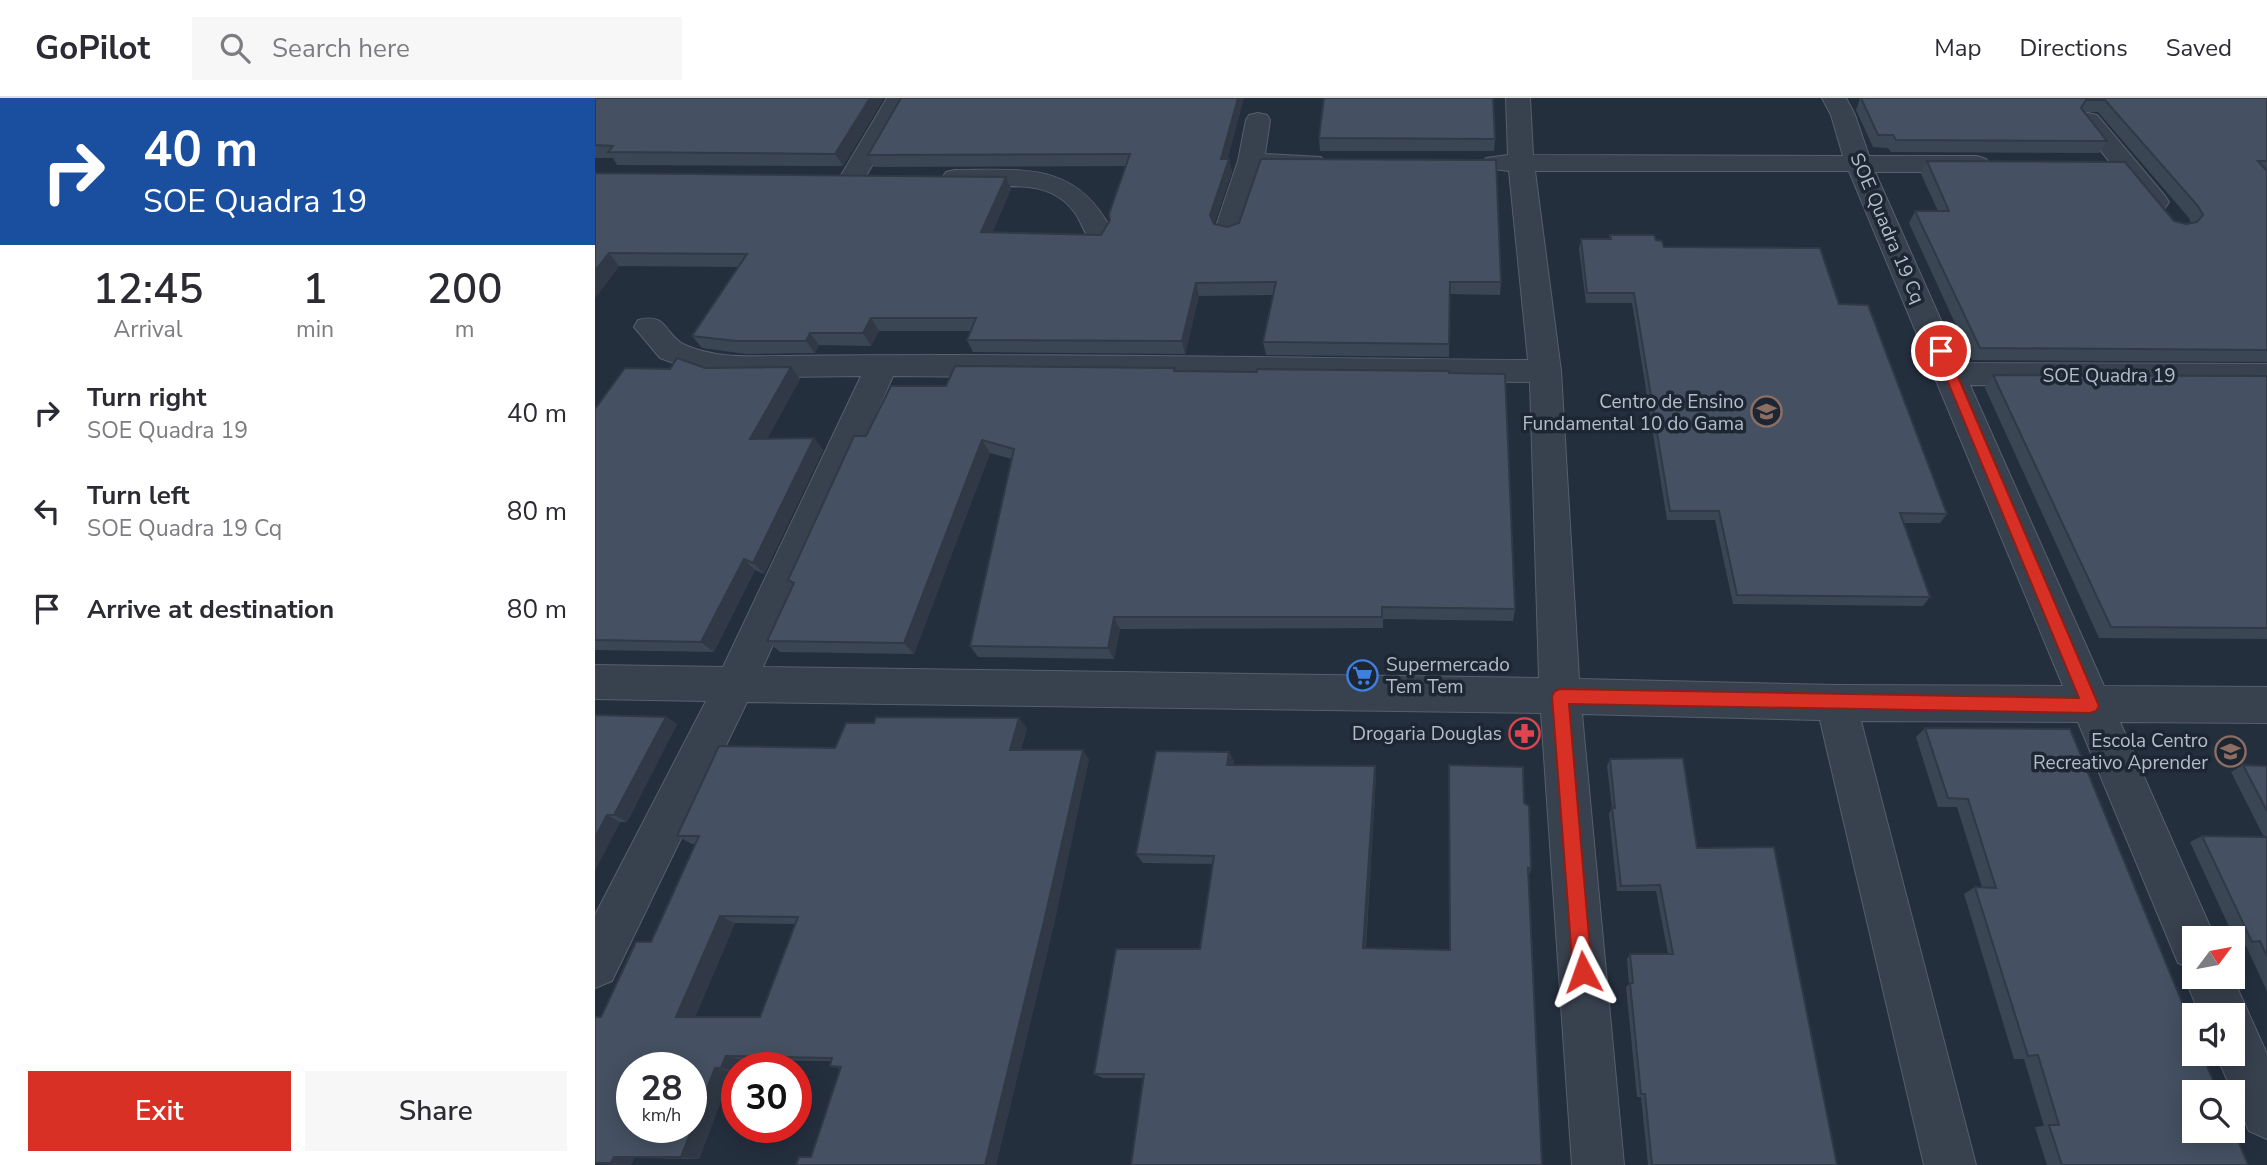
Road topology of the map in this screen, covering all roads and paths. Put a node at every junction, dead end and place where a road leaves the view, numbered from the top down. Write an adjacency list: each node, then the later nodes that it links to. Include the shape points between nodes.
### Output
1 (899, 98): 15 (street)
2 (1518, 98): 9 (street)
3 (1835, 98): 13 (street, SOE Quadra 19 Cq)
4 (1258, 120): 6 (street)
5 (2088, 120): 12 (street)
6 (1251, 161): 7 (street); 19 (street)
7 (1332, 162)
8 (1467, 163): 9 (street)
9 (1521, 163): 13 (street); 23 (street)
10 (1999, 164): 13 (street)
11 (2097, 164): 12 (street)
12 (2125, 164): 18 (street)
13 (1859, 165): 24 (street, SOE Quadra 19 Cq)
14 (826, 177): 15 (street)
15 (853, 177): 16 (street)
16 (881, 177)
17 (936, 178): 20 (street, via 1031,179 1055,184 1085,207)
18 (2168, 215)
19 (1229, 229)
20 (1098, 231)
21 (649, 327): 22 (street, via 671,351 715,367)
22 (881, 365): 23 (street); 27 (street)
23 (1545, 371): 28 (street)
24 (1951, 374): 25 (street, SOE Quadra 19); 31 (street, SOE Quadra 19 Cq)
25 (2267, 375)
26 (595, 682): 27 (street)
27 (735, 684): 28 (street); 33 (street)
28 (1560, 696): 29 (street); 36 (street)
29 (1836, 704): 31 (street); 37 (street)
30 (2267, 705): 31 (street)
31 (2090, 706): 32 (street)
32 (2186, 926)
33 (595, 964)
34 (2245, 1063): 35 (street)
35 (2267, 1113)
36 (1598, 1165)
37 (1949, 1165)

